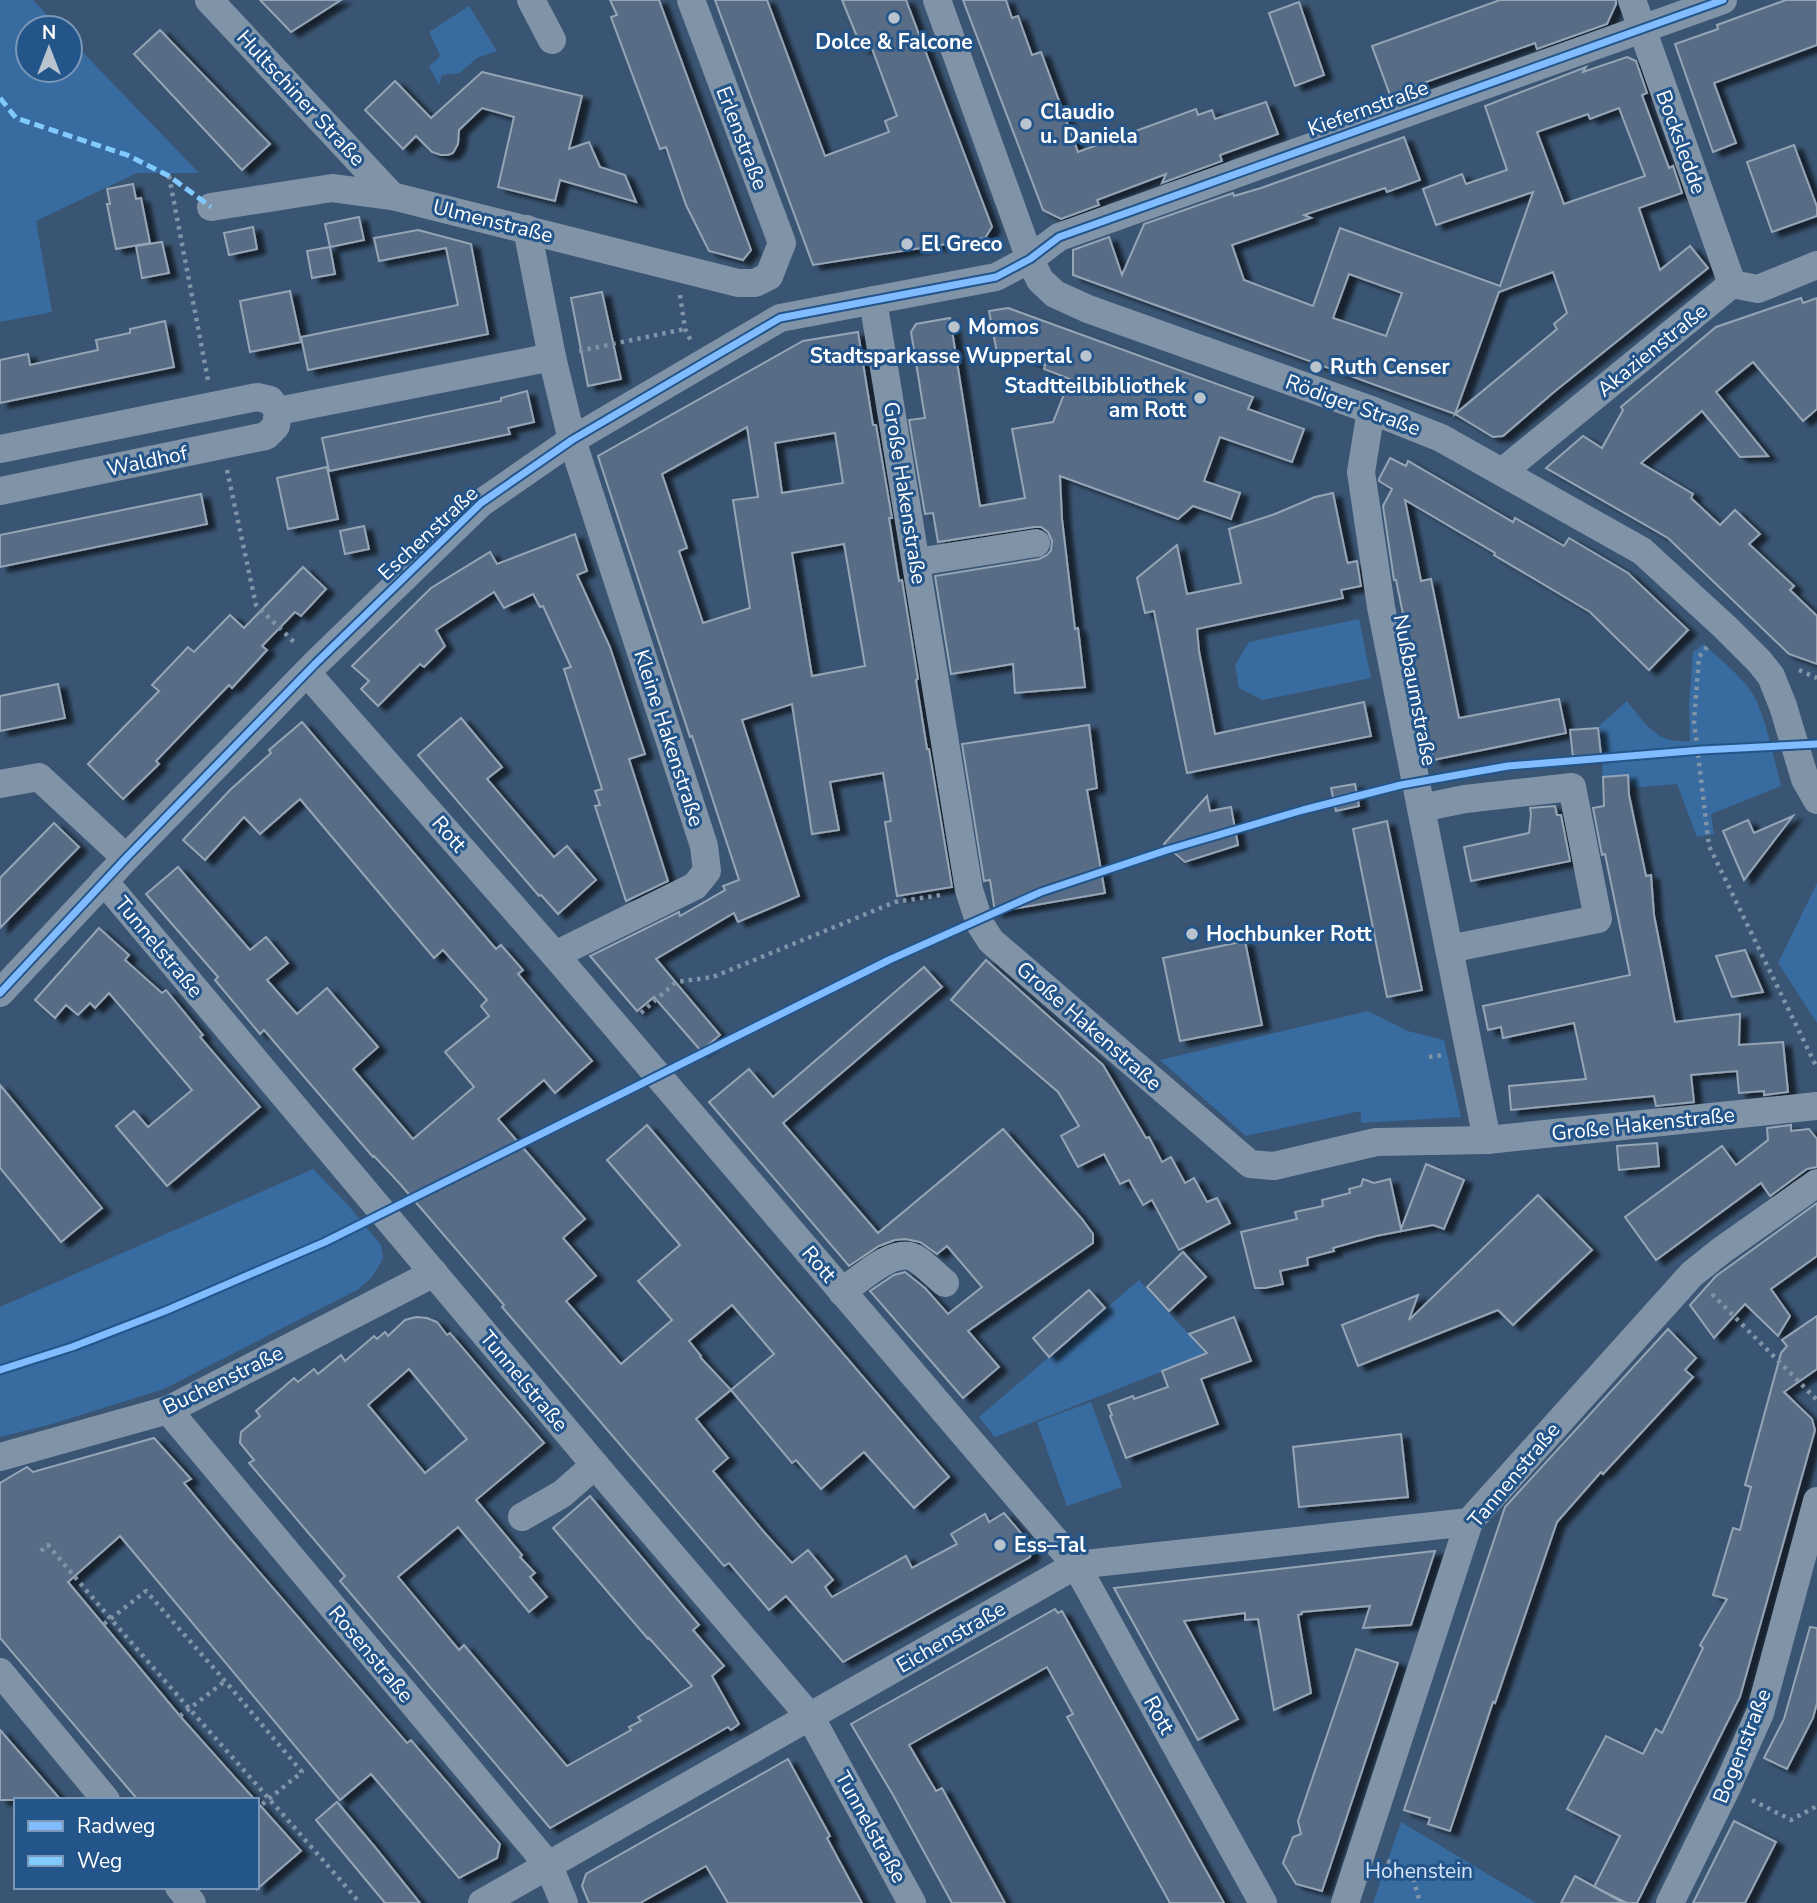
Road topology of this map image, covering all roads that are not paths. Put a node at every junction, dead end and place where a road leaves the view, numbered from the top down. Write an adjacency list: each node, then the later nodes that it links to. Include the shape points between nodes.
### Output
1 (209, 0): 9 (street, Hultschiner Straße)
2 (531, 0): 8 (street)
3 (691, 0): 14 (street, Erlenstraße, via 782,243)
4 (937, 0): 12 (street, Rödiger Straße)
5 (1632, 0): 7 (street, Bocksledde)
6 (1723, 0): 7 (street, Kiefernstraße)
7 (1641, 29): 12 (street, Kiefernstraße, via 1059,237); 15 (street, Bocksledde)
8 (552, 40)
9 (392, 196): 10 (street, Ulmenstraße, via 332,188); 11 (street, Ulmenstraße)
10 (211, 207)
11 (527, 229): 14 (street, Ulmenstraße, via 738,283 755,283); 17 (street)
12 (1030, 259): 16 (street, Eschenstraße, via 996,276); 18 (street, Rödiger Straße, via 1040,280 1055,293 1088,309)
13 (1817, 265): 15 (street, via 1758,289)
14 (769, 276)
15 (1732, 284): 22 (street, Akazienstraße)
16 (873, 300): 20 (street, Eschenstraße, via 780,318); 25 (street, Große Hakenstraße)
17 (552, 357): 19 (street); 20 (street)
18 (1371, 410): 22 (street, Rödiger Straße, via 1441,438); 29 (street, Nußbaumstraße, via 1361,472 1381,607)
19 (278, 411): 21 (street, Waldhof, via 270,400 257,397); 23 (street, Waldhof, via 276,426 266,436)
20 (572, 440): 26 (street, Eschenstraße, via 481,503); 33 (street, Kleine Hakenstraße, via 704,846 707,871 695,886)
21 (0, 449)
22 (1502, 472): 28 (street, Rödiger Straße, via 1642,551 1759,661 1771,676 1805,779)
23 (0, 491)
24 (1036, 543): 25 (street)
25 (917, 562): 36 (street, Große Hakenstraße, via 970,890 980,924 991,941 1250,1164 1274,1166 1376,1142)
26 (311, 668): 30 (street, Eschenstraße); 33 (street, Rott)
27 (0, 784): 30 (street, via 39,777)
28 (1817, 800)
29 (1421, 808): 32 (street, Nußbaumstraße); 32 (street, via 1572,787 1596,906 1598,919)
30 (126, 858): 31 (street, Eschenstraße)
31 (104, 881): 34 (street, Eschenstraße); 38 (street, Tunnelstraße)
32 (1449, 949): 36 (street, Nußbaumstraße)
33 (555, 956): 40 (street, Rott)
34 (0, 993)
35 (1817, 1107): 36 (street, Große Hakenstraße)
36 (1487, 1140)
37 (1817, 1183): 46 (street, Tannenstraße, via 1692,1274)
38 (433, 1273): 41 (street, Buchenstraße); 43 (street, Tunnelstraße)
39 (945, 1283): 40 (street, via 913,1257 901,1254)
40 (842, 1292): 47 (street, Rott)
41 (168, 1410): 42 (street, Buchenstraße); 51 (street, Rosenstraße)
42 (0, 1457)
43 (595, 1465): 45 (street, via 562,1493); 49 (street, Tunnelstraße)
44 (1817, 1501): 59 (street, Bogenstraße, via 1760,1713)
45 (522, 1517)
46 (1469, 1522): 47 (street, Eichenstraße); 58 (street, Tannenstraße)
47 (1076, 1565): 49 (street, Eichenstraße); 57 (street, Rott)
48 (0, 1672): 50 (street)
49 (811, 1718): 51 (street, Eichenstraße); 56 (street, Tunnelstraße)
50 (104, 1798)
51 (549, 1866): 54 (street, Eichenstraße); 55 (street, Rosenstraße)
52 (180, 1889): 53 (street)
53 (192, 1903)
54 (482, 1903)
55 (565, 1903)
56 (912, 1903)
57 (1263, 1903)
58 (1345, 1903)
59 (1670, 1903)

